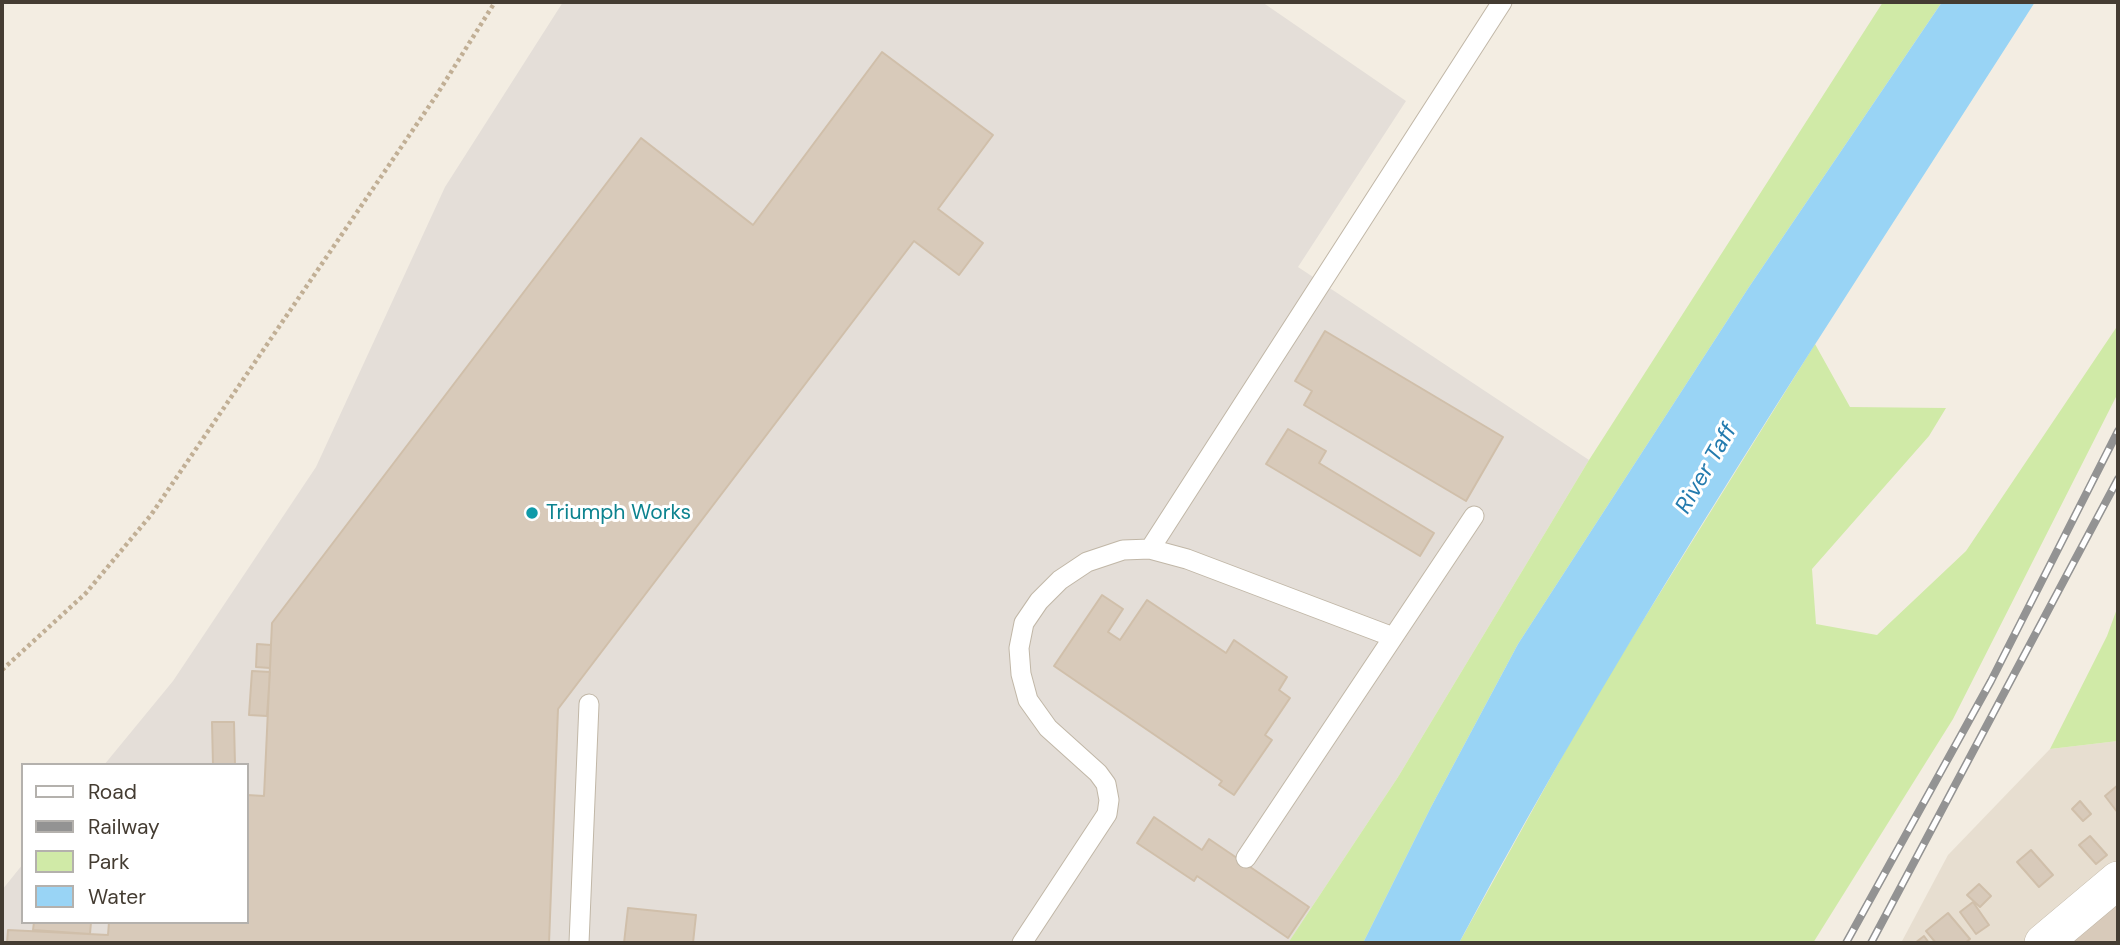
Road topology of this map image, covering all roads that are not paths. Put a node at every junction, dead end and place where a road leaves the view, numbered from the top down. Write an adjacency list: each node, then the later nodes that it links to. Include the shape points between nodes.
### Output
1 (1502, 2): 3 (lane)
2 (1474, 516): 4 (lane)
3 (1150, 549): 4 (lane); 9 (lane, via 1123,550 1087,562 1060,580 1024,624 1019,648 1028,701 1048,728 1098,773 1110,800 1107,814)
4 (1393, 637): 6 (lane)
5 (589, 704): 8 (lane)
6 (1246, 858)
7 (2118, 880): 10 (street)
8 (579, 943)
9 (1022, 943)
10 (2043, 943)

